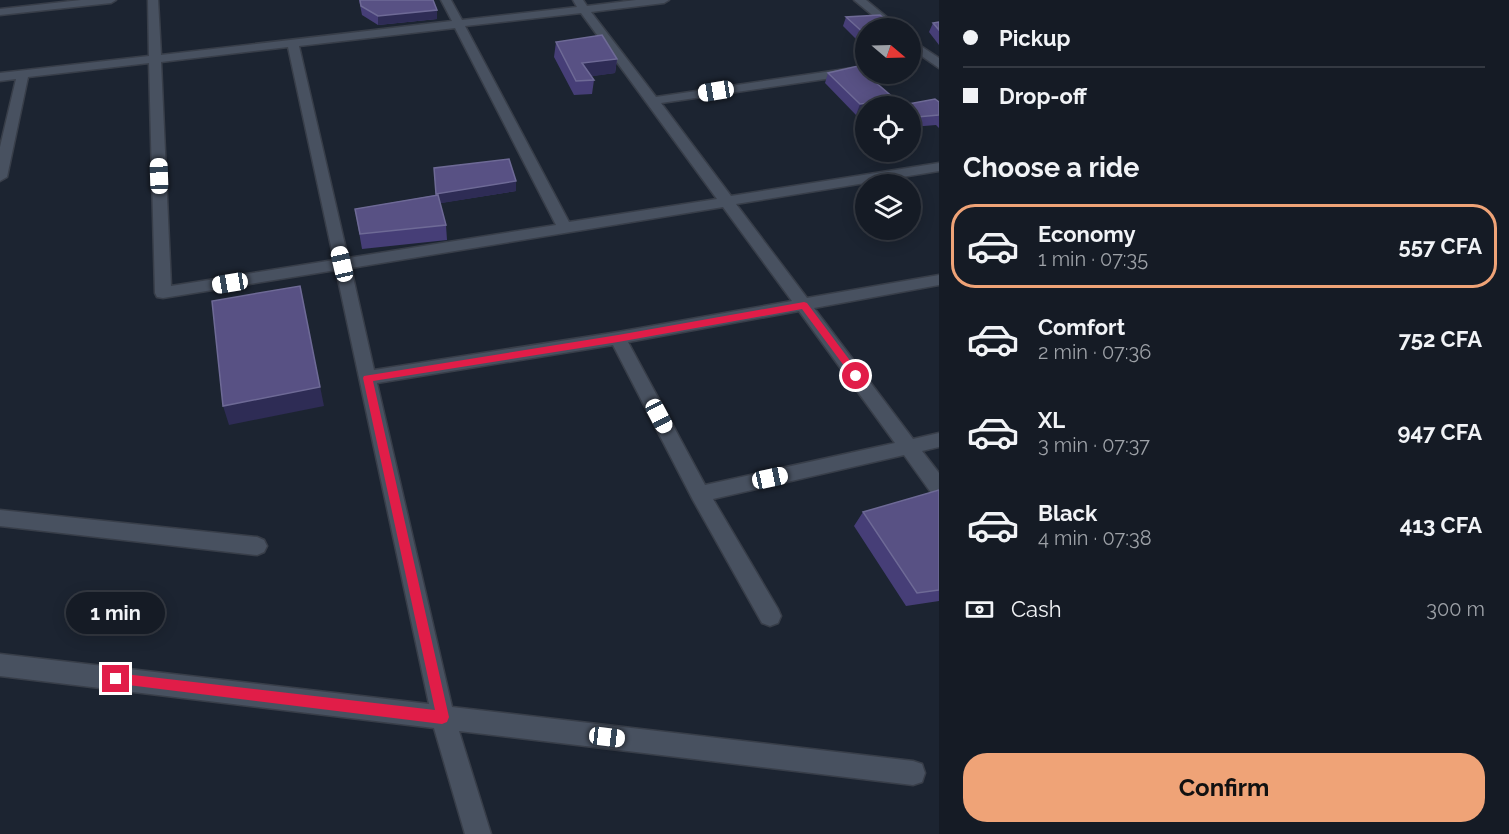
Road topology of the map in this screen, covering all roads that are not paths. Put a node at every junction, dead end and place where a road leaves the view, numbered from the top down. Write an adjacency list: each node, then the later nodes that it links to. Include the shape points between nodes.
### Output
1 (111, 0): 7 (street)
2 (153, 0): 12 (street)
3 (446, 0): 9 (street)
4 (664, 0): 6 (street)
5 (859, 0): 8 (street)
6 (580, 5): 9 (street); 18 (street)
7 (0, 12)
8 (882, 18)
9 (459, 24): 10 (street); 22 (street)
10 (293, 43): 12 (street); 23 (street)
11 (921, 49): 13 (street)
12 (155, 59): 16 (street); 23 (street, via 164,294)
13 (937, 60): 14 (street)
14 (921, 61)
15 (855, 71): 18 (street)
16 (22, 74): 17 (street); 20 (street)
17 (0, 77)
18 (652, 100): 21 (street)
19 (939, 167): 21 (street)
20 (0, 177)
21 (727, 202): 22 (street); 25 (street)
22 (565, 228): 23 (street)
23 (342, 264): 27 (street)
24 (939, 280): 25 (street)
25 (804, 305): 26 (street); 29 (street)
26 (618, 338): 27 (street); 31 (street)
27 (368, 378): 36 (street)
28 (939, 440): 29 (street)
29 (909, 447): 30 (street); 31 (street)
30 (939, 488)
31 (700, 494): 34 (street)
32 (0, 518): 33 (street)
33 (257, 546)
34 (770, 616)
35 (0, 665): 36 (street)
36 (442, 717): 37 (street); 38 (street)
37 (913, 773)
38 (478, 834)

